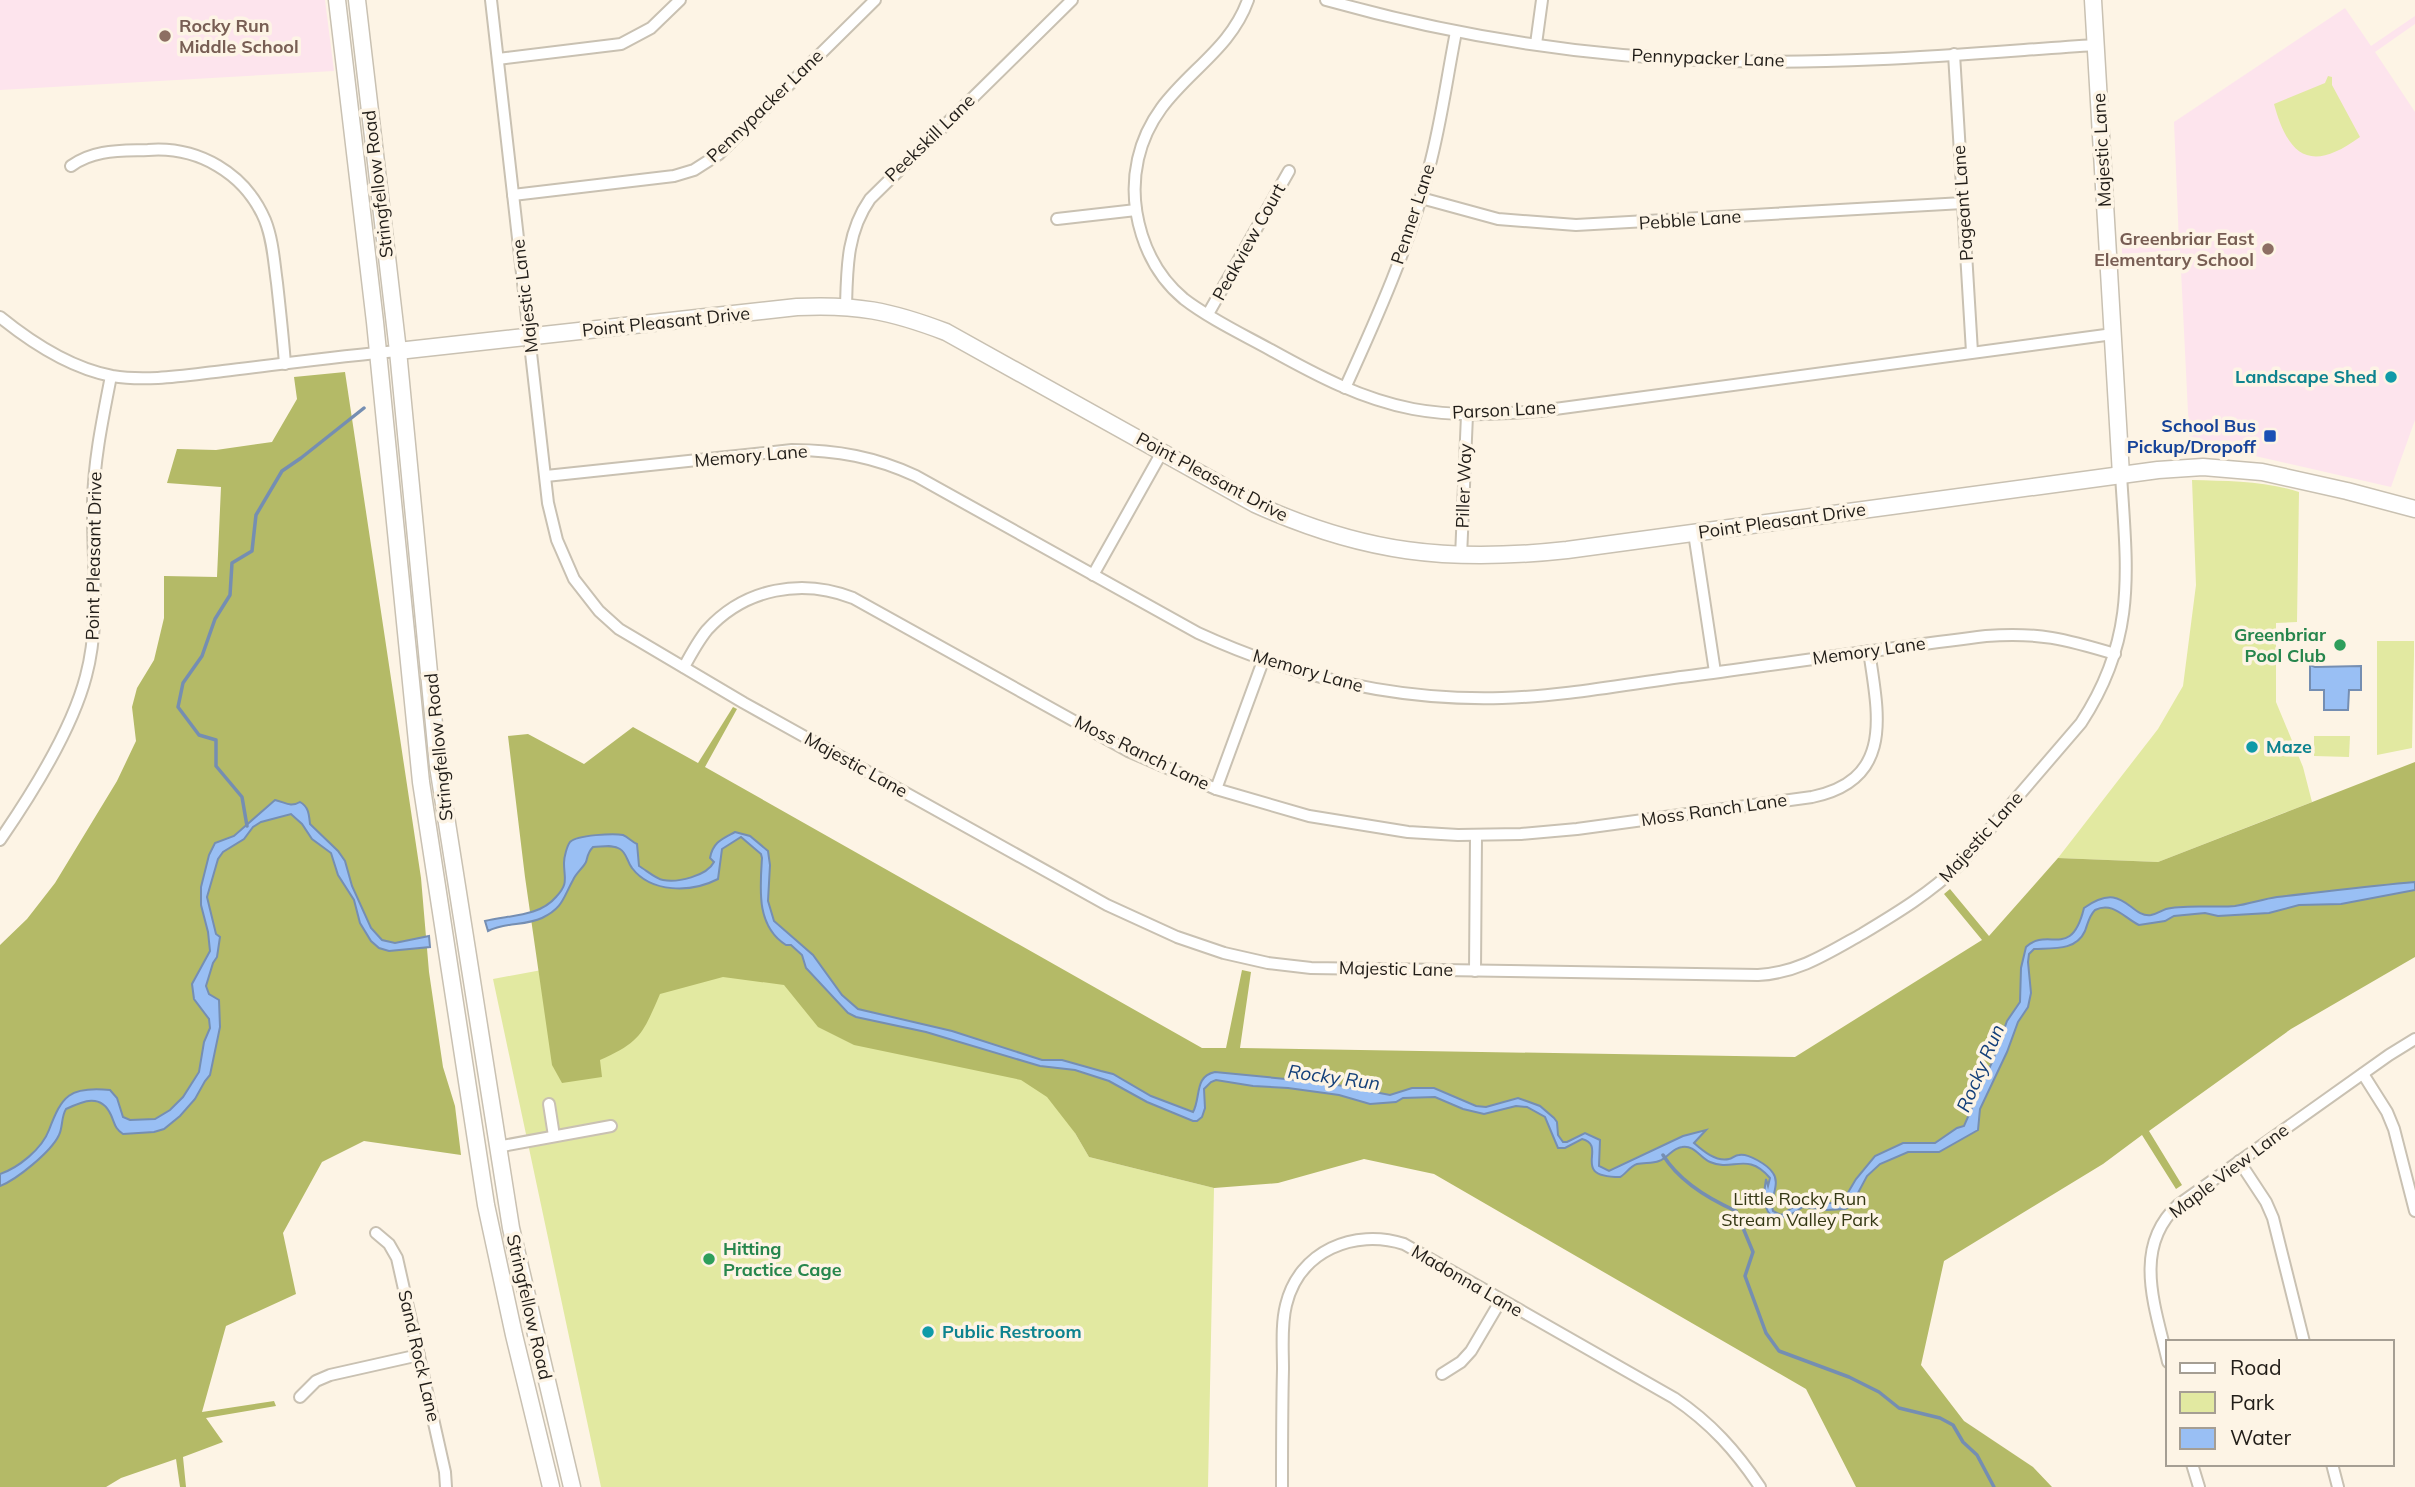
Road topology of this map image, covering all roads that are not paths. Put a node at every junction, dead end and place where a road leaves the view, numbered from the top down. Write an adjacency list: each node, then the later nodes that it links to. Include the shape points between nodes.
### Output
1 (337, 0): 30 (main road, Stringfellow Road)
2 (357, 0): 28 (main road, Stringfellow Road)
3 (491, 0): 15 (street, Majestic Lane)
4 (680, 0): 15 (street, via 651,28 621,44)
5 (875, 0): 18 (street, Pennypacker Lane, via 719,154 694,170)
6 (1072, 0): 23 (street, Peekskill Lane, via 870,199 849,245)
7 (1248, 0): 21 (street, Parson Lane, via 1233,31 1172,93 1149,126 1135,180)
8 (1326, 0): 11 (street, Pennypacker Lane)
9 (1542, 0): 12 (street)
10 (2093, 0): 13 (main road, Majestic Lane)
11 (1456, 32): 12 (street, Pennypacker Lane); 19 (street, Penner Lane)
12 (1536, 44): 14 (street, Pennypacker Lane, via 1731,61)
13 (2095, 45): 14 (street, Pennypacker Lane); 26 (main road, Majestic Lane)
14 (1954, 54): 20 (street, Pageant Lane)
15 (498, 59): 18 (street, Majestic Lane)
16 (71, 166): 31 (street, via 96,153 166,149 204,158 236,179 257,204 270,234)
17 (1289, 170): 24 (street, Peakview Court)
18 (513, 195): 27 (street, Majestic Lane)
19 (1421, 198): 20 (street, Pebble Lane, via 1498,219 1576,225); 33 (street, Penner Lane)
20 (1963, 203): 29 (street, Pageant Lane)
21 (1136, 210): 22 (street); 24 (street, Parson Lane, via 1144,240 1160,271 1184,299)
22 (1056, 219)
23 (846, 306): 27 (main road, Point Pleasant Drive, via 797,307); 35 (main road, Point Pleasant Drive, via 891,313 946,332)
24 (1208, 314): 33 (street, Parson Lane)
25 (0, 317): 32 (street, Point Pleasant Drive, via 43,348)
26 (2113, 334): 29 (street, Parson Lane); 36 (main road, Majestic Lane)
27 (529, 337): 28 (main road, Point Pleasant Drive); 37 (street, Majestic Lane)
28 (398, 351): 30 (street, Point Pleasant Drive); 56 (main road, Stringfellow Road, via 439,766)
29 (1972, 352): 34 (street, Parson Lane, via 1540,411)
30 (377, 353): 31 (street, Point Pleasant Drive); 70 (main road, Stringfellow Road, via 421,782 455,1010 491,1233)
31 (285, 364): 32 (street, Point Pleasant Drive, via 161,377)
32 (111, 376): 49 (street, Point Pleasant Drive, via 94,479 93,628 87,674 66,730)
33 (1345, 388): 34 (street, Parson Lane, via 1410,408)
34 (1466, 415): 40 (street, Piller Way)
35 (1162, 452): 40 (main road, Point Pleasant Drive, via 1255,504 1319,531 1391,550); 41 (street)
36 (2122, 475): 38 (main road, Point Pleasant Drive, via 2203,467 2236,469 2289,477); 39 (main road, Point Pleasant Drive); 43 (street, Majestic Lane, via 2127,592)
37 (546, 477): 41 (street, Memory Lane, via 792,450 841,452 916,476); 45 (street, Majestic Lane, via 556,540 583,592 619,629)
38 (2415, 509)
39 (1694, 533): 40 (main road, Point Pleasant Drive, via 1519,556); 46 (street)
40 (1461, 556)
41 (1093, 575): 44 (street, Memory Lane, via 1198,633)
42 (1869, 651): 43 (street, Memory Lane, via 2020,634 2058,638); 46 (street, Memory Lane); 48 (street, Moss Ranch Lane, via 1879,715 1876,740 1865,764 1834,791 1577,829)
43 (2115, 654): 50 (street, Majestic Lane, via 2099,695 2081,723 1959,865 1919,900 1813,962 1787,972 1758,975)
44 (1263, 661): 46 (street, Memory Lane, via 1356,686 1461,698 1546,695); 47 (street)
45 (684, 667): 47 (street, Moss Ranch Lane, via 712,625 750,598 783,588 829,590 853,598 1128,751); 50 (street, Majestic Lane, via 1107,905 1177,937 1224,953 1311,968)
46 (1715, 672)
47 (1216, 789): 48 (street, Moss Ranch Lane, via 1342,823)
48 (1476, 836): 50 (street)
49 (0, 841)
50 (1475, 971)
51 (2415, 1039): 52 (street, Maple View Lane)
52 (2363, 1074): 57 (street, Maple View Lane); 58 (street, via 2394,1129)
53 (549, 1104): 55 (street)
54 (611, 1126): 55 (street)
55 (554, 1136): 56 (street)
56 (497, 1147): 71 (main road, Stringfellow Road, via 520,1275)
57 (2239, 1161): 61 (street, via 2276,1226); 62 (street, Maple View Lane, via 2173,1209 2153,1243 2149,1266)
58 (2415, 1211)
59 (376, 1233): 63 (street, Sand Rock Lane, via 397,1258)
60 (1501, 1300): 64 (street, via 1471,1351); 68 (street, Madonna Lane, via 1695,1412 1730,1445); 72 (street, Madonna Lane, via 1390,1240 1350,1241 1315,1258 1295,1283 1285,1307)
61 (2304, 1340)
62 (2166, 1352)
63 (419, 1355): 65 (street, via 330,1375); 69 (street, Sand Rock Lane)
64 (1442, 1374)
65 (300, 1397)
66 (2193, 1466): 74 (street)
67 (2333, 1466): 75 (street)
68 (1758, 1483): 73 (street)
69 (446, 1487)
70 (551, 1487)
71 (572, 1487)
72 (1282, 1487)
73 (1744, 1487)
74 (2199, 1487)
75 (2338, 1487)

